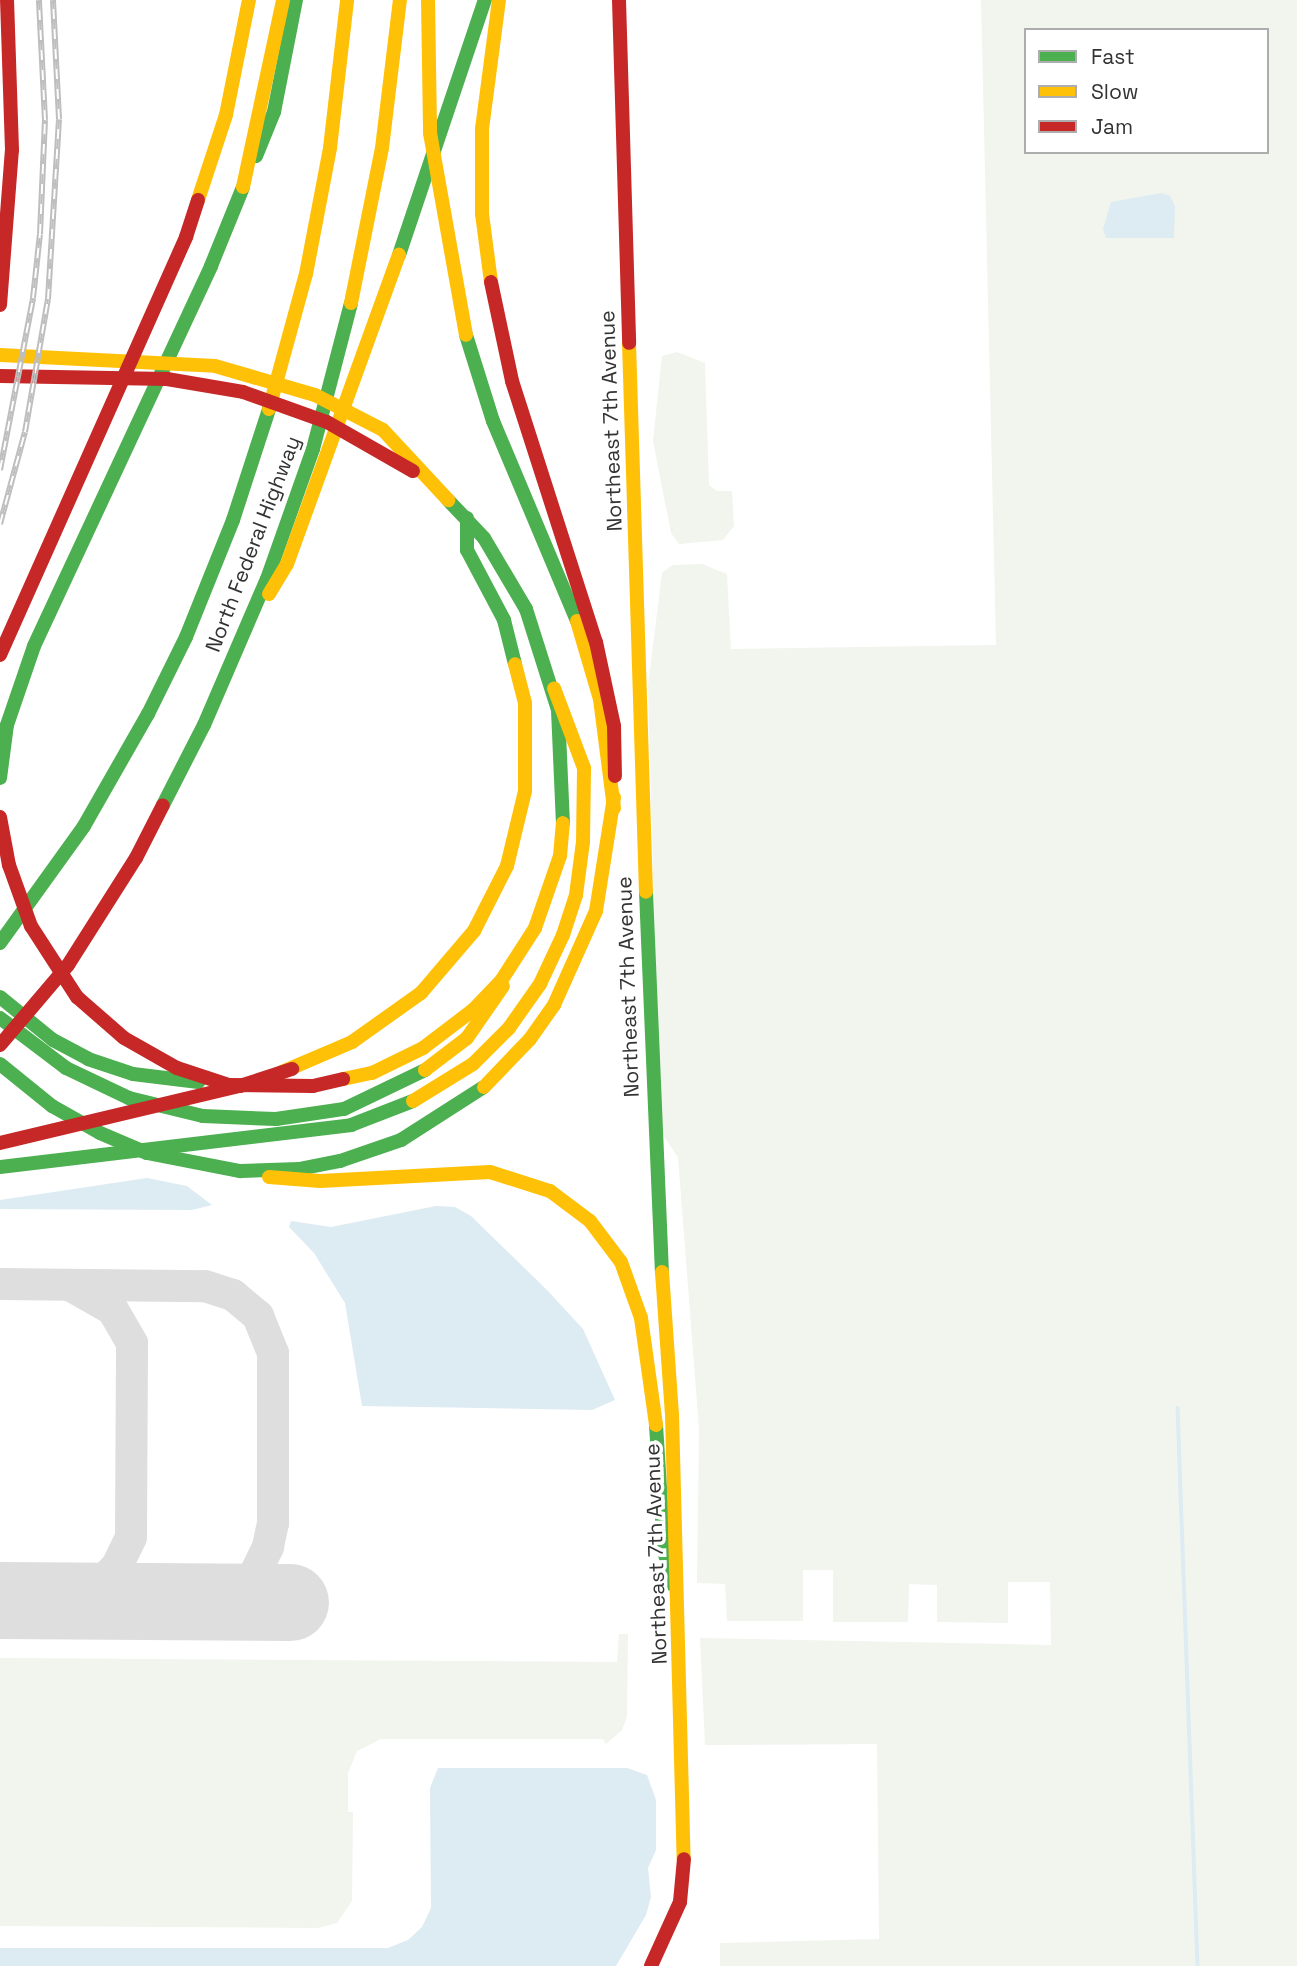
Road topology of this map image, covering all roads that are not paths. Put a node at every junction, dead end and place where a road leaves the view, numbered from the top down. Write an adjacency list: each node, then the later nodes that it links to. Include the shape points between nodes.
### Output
1 (7, 0): 12 (main road, via 12,150)
2 (249, 0): 18 (main road, via 226,115 186,237)
3 (283, 0): 11 (main road)
4 (296, 0): 11 (main road, via 274,112)
5 (347, 0): 23 (main road, North Federal Highway, via 330,148 306,274 276,389 233,520 186,637 148,714 84,826)
6 (400, 0): 17 (main road, North Federal Highway, via 377,179 346,326 306,471)
7 (428, 0): 21 (main road, via 436,196 458,308 483,394 587,645 600,699)
8 (485, 0): 17 (main road, via 433,159 286,565)
9 (499, 0): 21 (main road, via 482,129 486,256 512,381 580,584 603,669 616,752)
10 (619, 0): 33 (main road, Northeast 7th Avenue, via 653,1141 671,1380)
11 (243, 187): 20 (main road, via 211,266 34,646 7,725)
12 (0, 305)
13 (0, 355): 15 (main road, via 215,366 315,395 383,430)
14 (0, 376): 15 (main road, via 143,377 219,387 282,403 369,444)
15 (424, 478): 16 (main road)
16 (467, 518): 19 (main road, via 517,591); 29 (main road, via 467,550 504,620 526,703 527,768 514,843 487,909 459,951 421,993 380,1026)
17 (241, 641): 27 (main road, North Federal Highway, via 176,782 120,885 68,965)
18 (0, 655)
19 (554, 688): 24 (main road, via 564,771 560,856 543,910); 31 (main road, via 584,768 583,842 576,895 552,962 526,1007 473,1064 428,1095 351,1125)
20 (0, 778)
21 (614, 808): 32 (main road, via 603,881 581,949 548,1014 502,1070 454,1110 382,1148 321,1166)
22 (0, 817): 24 (main road, via 14,885 31,926 64,979 93,1011 140,1049 194,1075 249,1087 313,1086 372,1073 424,1048 456,1025)
23 (0, 943)
24 (515, 963): 26 (main road, via 492,1007 467,1038 432,1066 381,1096 300,1117 203,1116 157,1107 87,1080 47,1056)
25 (0, 997): 29 (main road, via 53,1040 110,1067 160,1079 242,1080)
26 (0, 1018)
27 (0, 1045)
28 (0, 1064): 32 (main road, via 52,1106 100,1133 159,1157)
29 (292, 1069): 30 (main road, via 240,1086)
30 (0, 1143)
31 (0, 1167)
32 (240, 1171): 33 (main road, via 320,1181 490,1172 550,1191 590,1221 621,1262 640,1318 657,1429 664,1550)
33 (679, 1616): 34 (main road, Northeast 7th Avenue, via 686,1860 676,1913)
34 (651, 1966)

